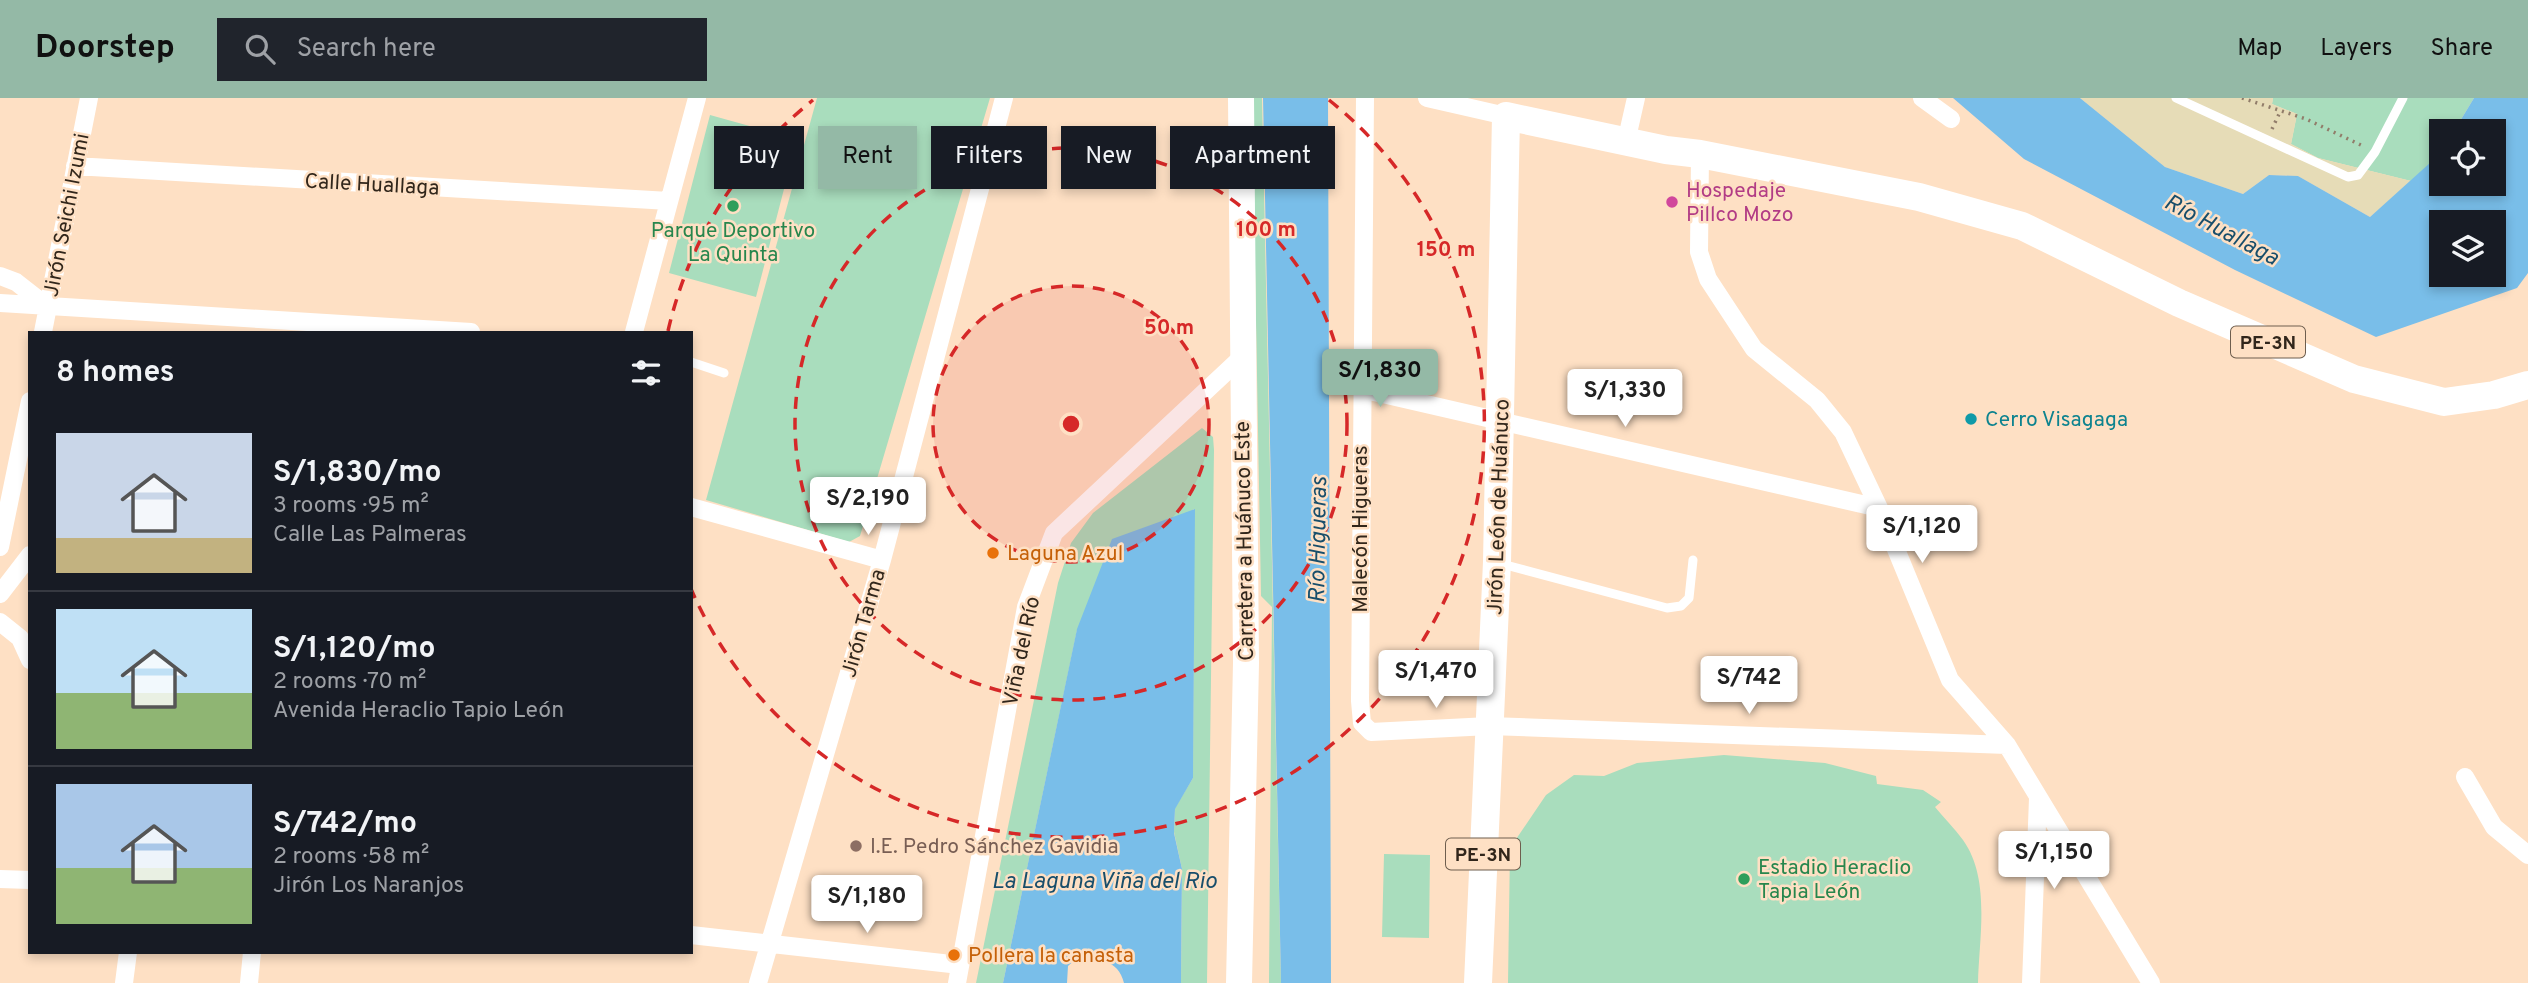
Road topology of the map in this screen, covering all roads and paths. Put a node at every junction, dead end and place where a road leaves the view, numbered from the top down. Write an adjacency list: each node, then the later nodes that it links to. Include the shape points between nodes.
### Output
1 (89, 98): 19 (street, Jirón Seichi Izumi)
2 (697, 98): 20 (street)
3 (1004, 98): 38 (street, Jirón Tarma)
4 (1241, 98): 27 (main road, Carretera a Huánuco Este)
5 (1365, 98): 31 (street, Malecón Higueras)
6 (1427, 98): 12 (street, PE-3N)
7 (1636, 98): 16 (street)
8 (1922, 98): 14 (street)
9 (2176, 98): 15 (lane)
10 (2242, 98): 13 (path)
11 (2403, 98): 17 (lane)
12 (1492, 108): 16 (highway, PE-3N); 33 (highway, Jirón León de Huánuco / PE-3N)
13 (2280, 112): 15 (path); 17 (path, via 2306,119)
14 (1951, 119)
15 (2267, 139): 17 (lane, via 2348,177 2358,175)
16 (1626, 142): 18 (highway, PE-3N)
17 (2375, 152)
18 (1700, 154): 30 (highway, PE-3N, via 1919,197 2022,226 2179,303 2354,379 2444,402); 35 (street, via 1699,252 1708,279 1754,349 1817,400 1843,432)
19 (75, 166): 20 (street, Calle Huallaga); 23 (street, Jirón Seichi Izumi)
20 (669, 201): 26 (street)
21 (0, 276): 23 (street, via 16,282)
22 (0, 303): 23 (street)
23 (48, 307): 24 (street, Jirón Seichi Izumi); 25 (street)
24 (43, 331)
25 (454, 331)
26 (634, 331)
27 (1242, 357): 55 (street, Viña del Río, via 1054,533 1026,607); 59 (main road, Carretera a Huánuco Este, via 1246,663)
28 (693, 363): 29 (lane)
29 (723, 373)
30 (2528, 385)
31 (1361, 389): 33 (street); 44 (street, Malecón Higueras, via 1362,723 1371,732 1386,733)
32 (28, 411): 36 (street)
33 (1501, 420): 35 (street); 40 (highway, Jirón León de Huánuco / PE-3N)
34 (693, 508): 38 (street)
35 (1879, 508): 45 (street, via 1950,680)
36 (0, 547)
37 (28, 558): 41 (street)
38 (882, 559): 52 (street, Jirón Tarma)
39 (1693, 559): 40 (lane, via 1689,598 1681,606 1667,608)
40 (1497, 562): 44 (highway, Jirón León de Huánuco / PE-3N)
41 (0, 593)
42 (0, 622): 43 (street, via 20,638)
43 (28, 656)
44 (1489, 726): 45 (street); 60 (highway, Jirón León de Huánuco / PE-3N)
45 (2007, 745): 47 (street)
46 (2465, 777): 48 (street, via 2494,827)
47 (2038, 797): 61 (street); 62 (street)
48 (2528, 855)
49 (0, 879): 50 (street)
50 (28, 880)
51 (695, 931): 52 (street)
52 (770, 943): 55 (street); 58 (street, Jirón Tarma)
53 (128, 954): 56 (street)
54 (252, 954): 57 (street)
55 (958, 974)
56 (124, 983)
57 (249, 983)
58 (758, 983)
59 (1239, 983)
60 (1478, 983)
61 (2031, 983)
62 (2151, 983)

